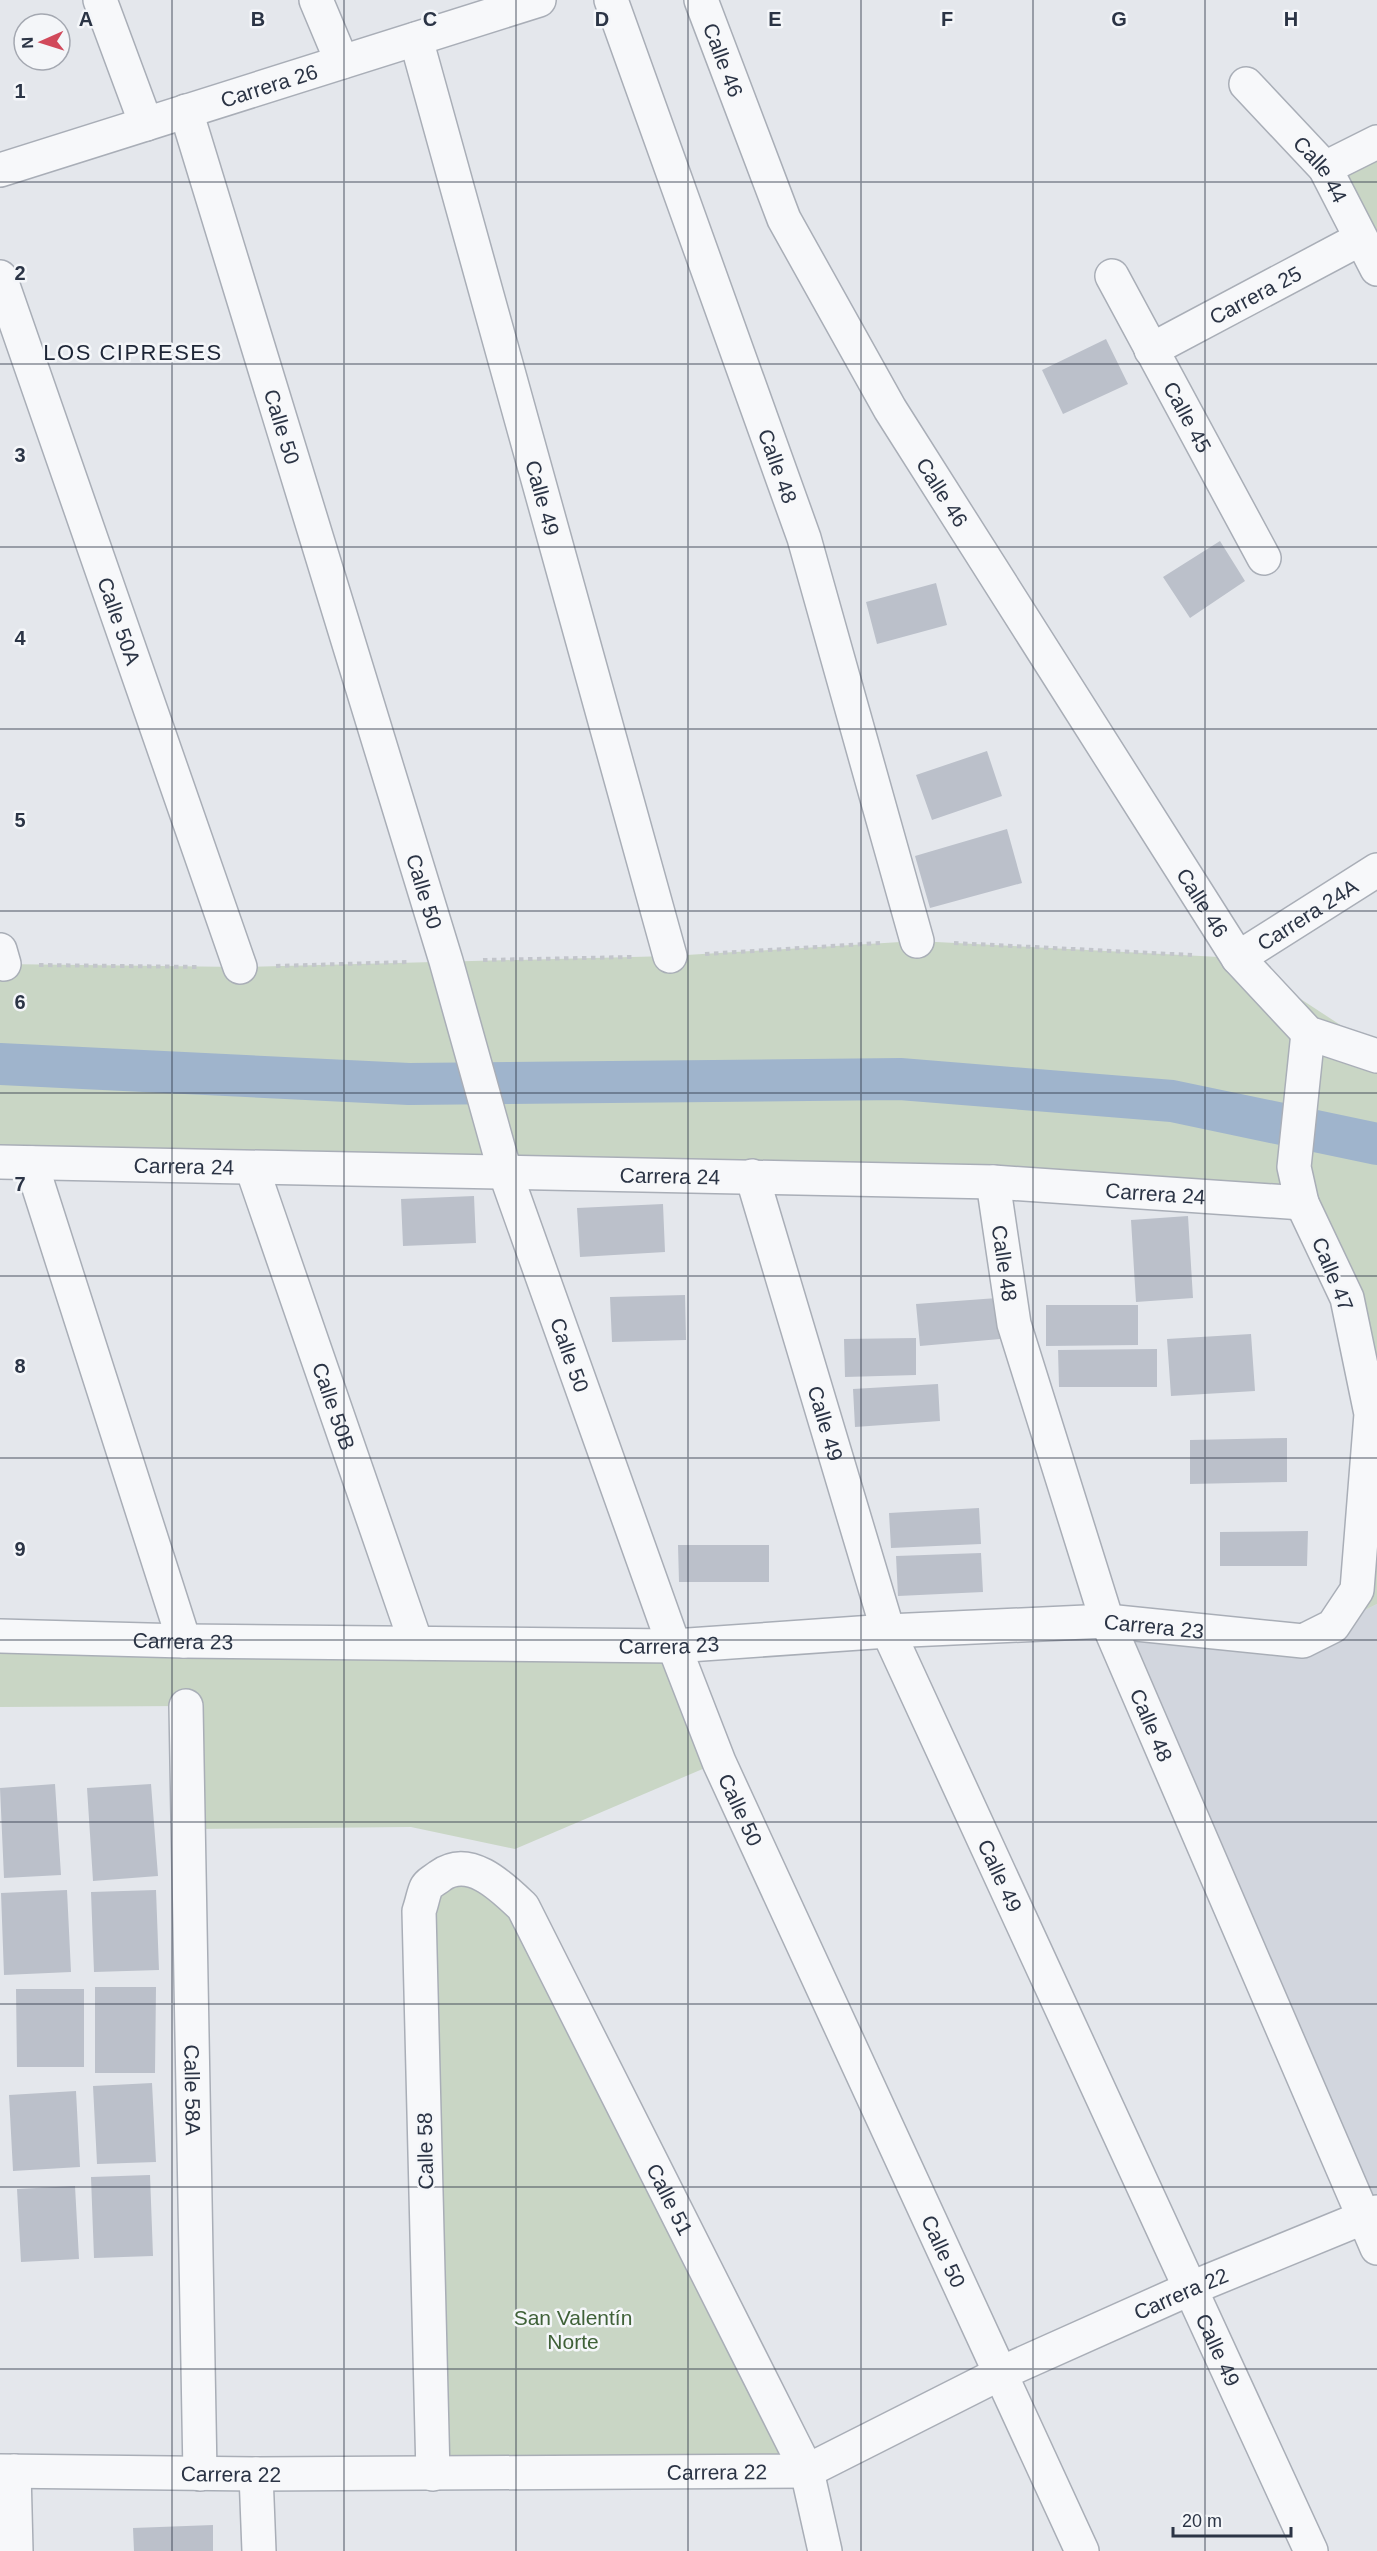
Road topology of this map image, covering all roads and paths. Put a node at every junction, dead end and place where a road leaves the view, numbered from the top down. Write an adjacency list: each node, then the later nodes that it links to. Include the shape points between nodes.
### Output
1 (100, 0): 10 (street)
2 (316, 0): 7 (street)
3 (610, 0): 21 (street, Calle 48, via 804,538)
4 (700, 0): 23 (street, Calle 46, via 784,219 890,409)
5 (522, 2): 6 (street, Carrera 26)
6 (416, 39): 7 (street, Carrera 26); 22 (street, Calle 49)
7 (342, 62): 9 (street, Carrera 26)
8 (1246, 84): 12 (street, Calle 44)
9 (186, 111): 10 (street, Carrera 26); 24 (street, Calle 50)
10 (146, 124): 13 (street, Carrera 26)
11 (1377, 142): 12 (street)
12 (1325, 168): 14 (street, Calle 44)
13 (0, 170)
14 (1360, 238): 15 (street, Calle 44); 18 (street, Carrera 25)
15 (1377, 269)
16 (1112, 276): 18 (street, Calle 45)
17 (0, 277): 25 (street, Calle 50A)
18 (1151, 350): 19 (street, Calle 45)
19 (1264, 558)
20 (1377, 870): 23 (street, Carrera 24A)
21 (917, 941): 22 (path); 23 (path)
22 (670, 956): 24 (path)
23 (1238, 958): 26 (street, Calle 46)
24 (446, 961): 30 (street, Calle 50)
25 (240, 967)
26 (1308, 1033): 27 (street); 33 (street, via 1294,1167)
27 (1377, 1056)
28 (16, 1163): 29 (street, Carrera 24); 38 (street)
29 (252, 1168): 30 (street, Carrera 24); 39 (street, Calle 50B)
30 (505, 1172): 31 (street, Carrera 24); 40 (street, Calle 50)
31 (752, 1176): 32 (street, Carrera 24); 36 (street, Calle 49)
32 (993, 1182): 33 (street, Carrera 24); 34 (street, Calle 48, via 1014,1324)
33 (1302, 1203): 35 (street, Calle 47, via 1347,1298 1371,1414 1357,1590)
34 (1107, 1621): 35 (street, Carrera 23, via 1303,1641); 36 (street, Carrera 23); 43 (street, Calle 48)
35 (1333, 1626)
36 (888, 1630): 40 (street, Carrera 23); 45 (street, Calle 49)
37 (0, 1636): 38 (street, Carrera 23)
38 (184, 1641): 39 (street, Carrera 23)
39 (416, 1643): 40 (street, Carrera 23)
40 (674, 1646): 46 (street, Calle 50, via 719,1762)
41 (186, 1706): 49 (street, Calle 58A)
42 (479, 1872): 48 (street, Calle 51, via 524,1907); 51 (street, Calle 58, via 444,1873 427,1886 420,1911)
43 (1370, 2216): 44 (street, Calle 48); 45 (street, Carrera 22)
44 (1377, 2248)
45 (1189, 2289): 46 (street, Carrera 22); 56 (street, Calle 49)
46 (999, 2374): 48 (street, Carrera 22); 55 (street, Calle 50)
47 (7, 2471): 49 (street, Carrera 22); 52 (street)
48 (807, 2471): 51 (street, Carrera 22); 54 (street, Calle 51)
49 (200, 2474): 50 (street, Carrera 22)
50 (256, 2474): 51 (street, Carrera 22); 53 (street)
51 (433, 2474)
52 (16, 2551)
53 (259, 2551)
54 (825, 2551)
55 (1082, 2551)
56 (1311, 2551)

